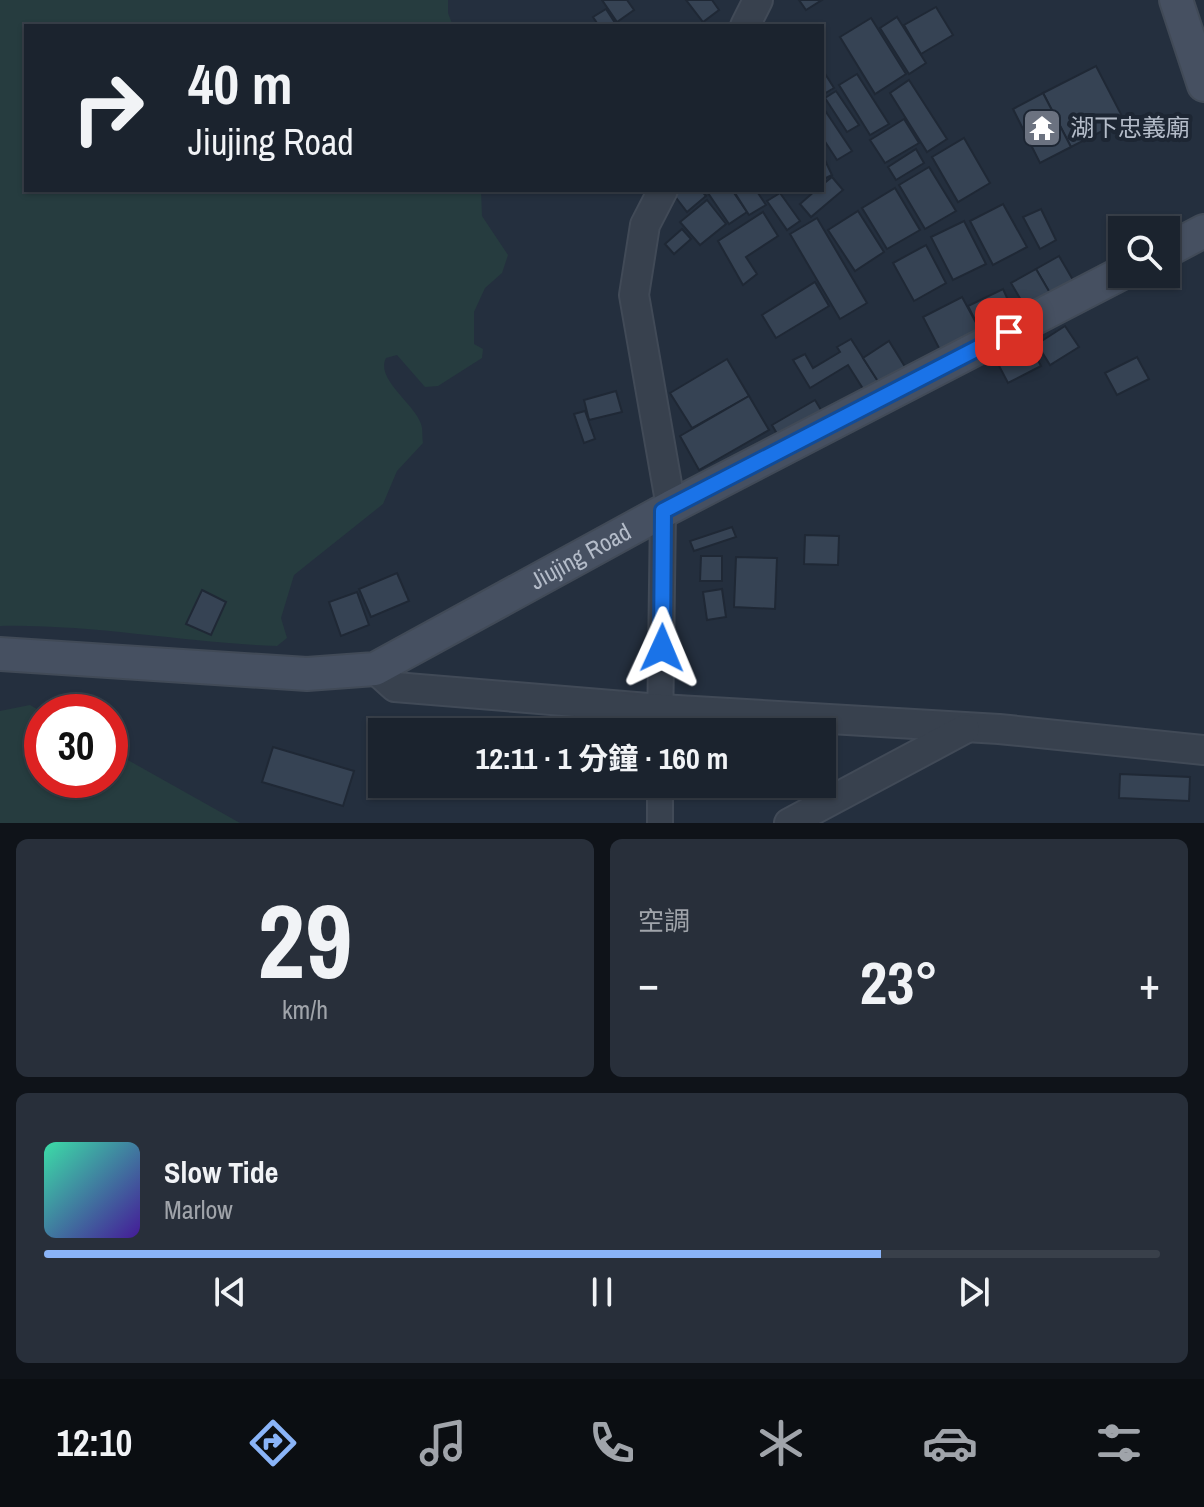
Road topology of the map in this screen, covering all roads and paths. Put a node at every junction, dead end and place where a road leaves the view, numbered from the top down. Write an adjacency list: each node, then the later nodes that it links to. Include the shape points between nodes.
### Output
1 (758, 0): 3 (street)
2 (1176, 0): 4 (main road)
3 (746, 24)
4 (1204, 85)
5 (662, 192): 9 (street, via 645,225 634,295)
6 (1204, 231): 7 (main road)
7 (1180, 244)
8 (1108, 280): 9 (main road, Jiujing Road)
9 (667, 509): 11 (main road, Jiujing Road); 13 (street)
10 (0, 654): 11 (main road, Jiujing Road, via 307,674)
11 (375, 669): 12 (street, via 395,687)
12 (644, 718)
13 (660, 718)
14 (836, 725): 15 (street)
15 (966, 728): 16 (street); 19 (street)
16 (1204, 750)
17 (660, 798): 18 (street)
18 (660, 823)
19 (789, 823)

